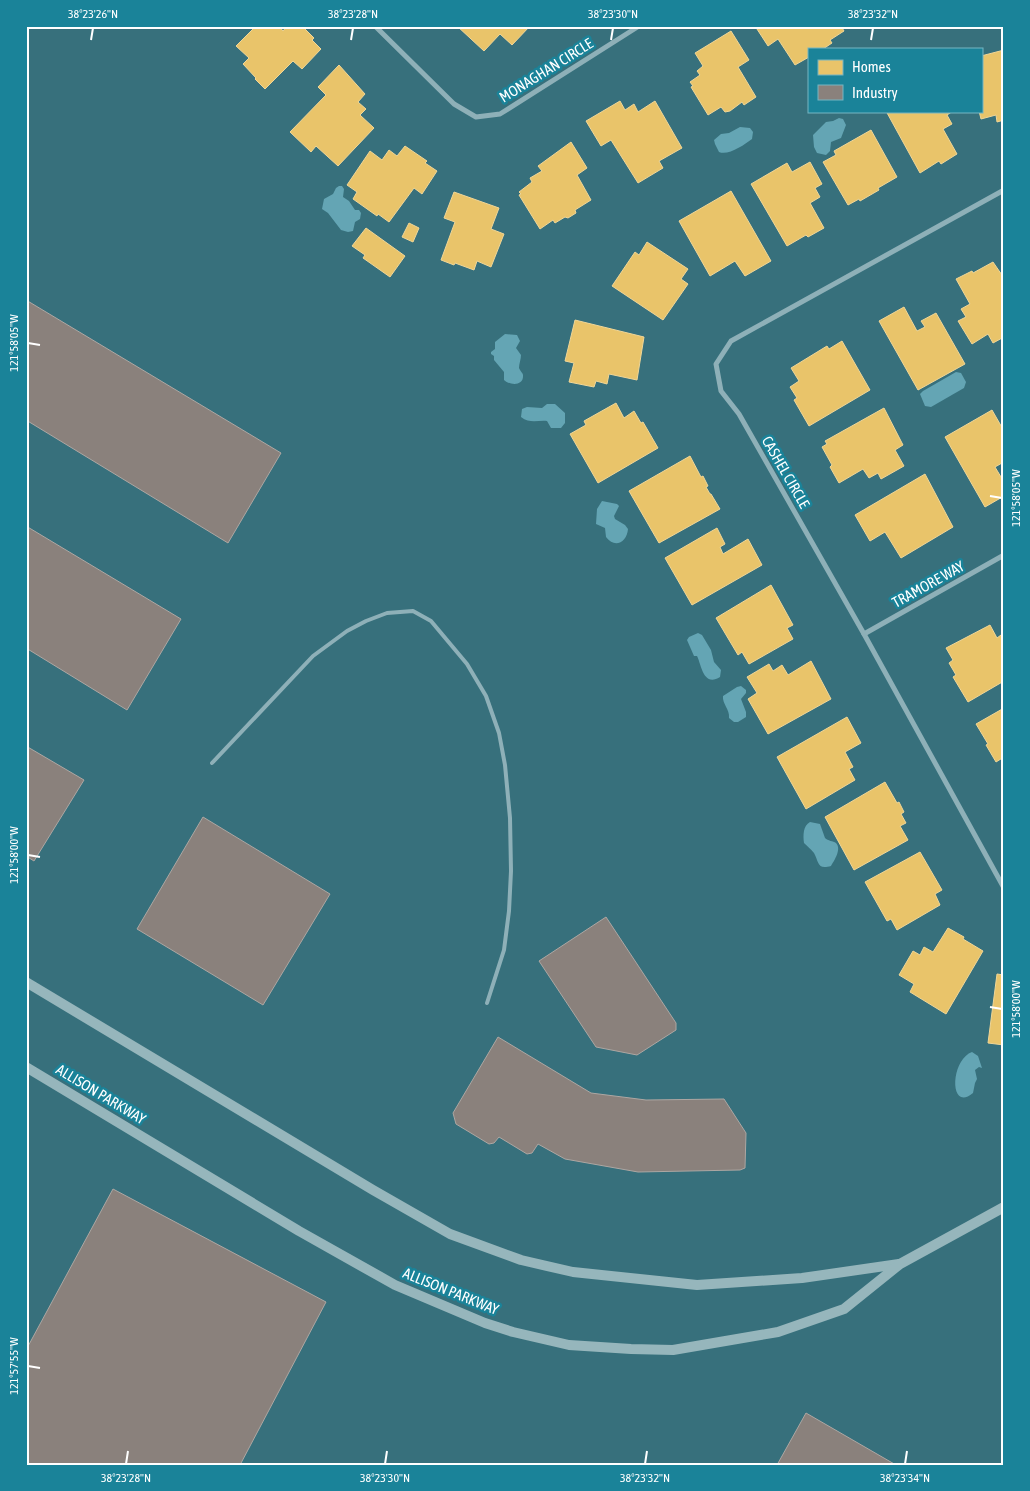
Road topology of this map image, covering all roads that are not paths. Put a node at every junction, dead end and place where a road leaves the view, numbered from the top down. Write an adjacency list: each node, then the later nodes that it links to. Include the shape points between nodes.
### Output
1 (375, 26): 2 (street, MONAGHAN CIRCLE, via 454,104 476,117 500,114)
2 (638, 26)
3 (1004, 190): 5 (street, CASHEL CIRCLE, via 731,341 716,364 721,391 739,414)
4 (1004, 556): 5 (street, TRAMORE WAY)
5 (864, 634): 7 (street, CASHEL CIRCLE)
6 (212, 763): 9 (lane, via 313,656 347,631 387,613 413,611 431,621 467,664 486,696 499,733 505,764 510,818 508,911 504,950)
7 (1004, 888)
8 (26, 982): 12 (street, ALLISON PARKWAY, via 450,1234 521,1260 573,1272 697,1285 802,1278)
9 (487, 1003)
10 (26, 1066): 12 (street, ALLISON PARKWAY, via 299,1231 395,1285 484,1323 569,1345 672,1350 778,1332 844,1309)
11 (1004, 1207): 12 (street, ALLISON PARKWAY)
12 (900, 1264)

